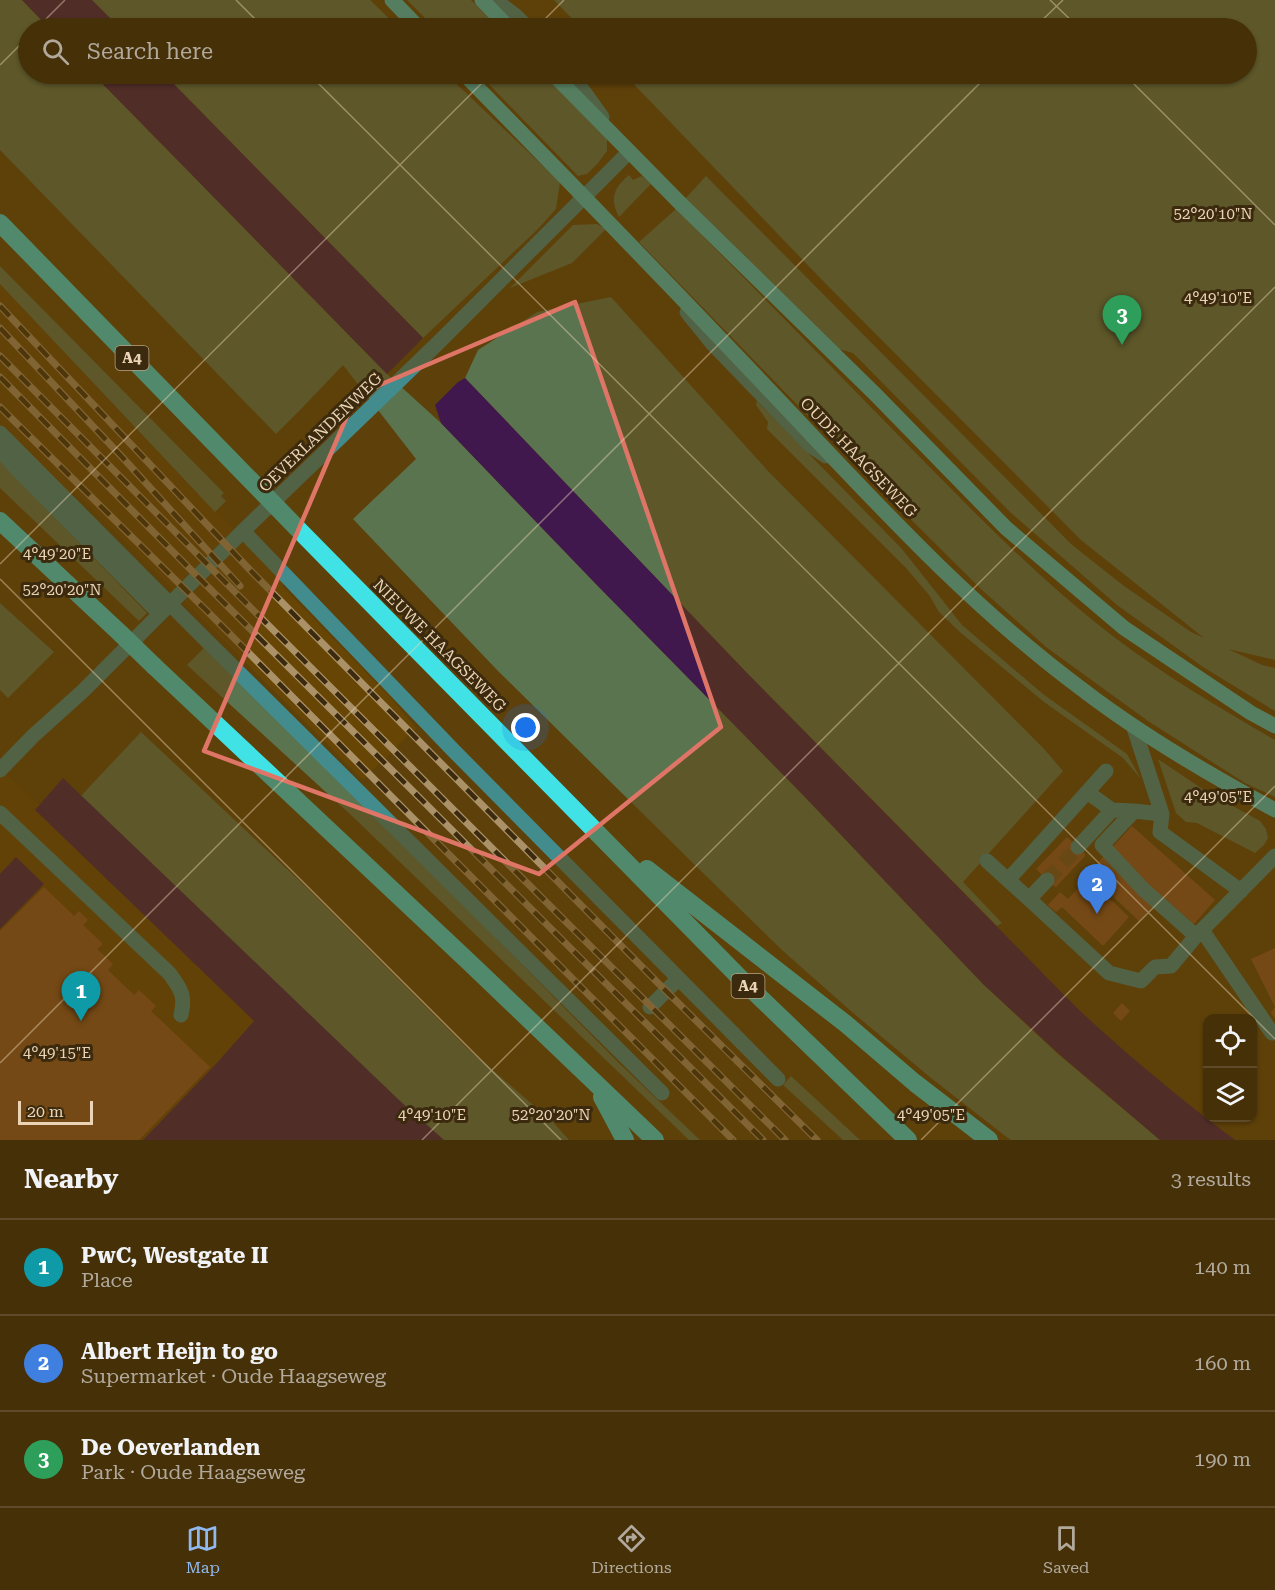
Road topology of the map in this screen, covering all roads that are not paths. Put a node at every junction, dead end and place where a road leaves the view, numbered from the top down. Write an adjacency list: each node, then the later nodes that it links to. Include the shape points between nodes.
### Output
1 (392, 0): 4 (main road)
2 (482, 0): 5 (main road)
3 (495, 0): 6 (street)
4 (409, 18)
5 (499, 18)
6 (518, 18)
7 (474, 84): 11 (main road, OUDE HAAGSEWEG)
8 (563, 84): 10 (main road)
9 (578, 84): 10 (street)
10 (625, 148): 11 (street, OEVERLANDENWEG); 17 (main road, via 1006,528 1124,628)
11 (584, 197): 15 (street, OEVERLANDENWEG); 18 (main road, OUDE HAAGSEWEG, via 917,544 1018,638)
12 (0, 223): 27 (highway, NIEUWE HAAGSEWEG / A4, bridge)
13 (2, 442): 16 (street, via 16,468); 42 (street, bridge)
14 (0, 521): 41 (highway, bridge)
15 (243, 531): 16 (street, OEVERLANDENWEG); 36 (street)
16 (159, 613): 19 (street, OEVERLANDENWEG)
17 (1275, 726)
18 (1134, 728): 23 (main road, OUDE HAAGSEWEG); 26 (street)
19 (0, 770)
20 (1106, 771): 21 (street)
21 (1087, 792): 22 (street); 31 (street)
22 (1112, 810): 24 (street); 28 (street)
23 (1275, 810)
24 (1134, 811): 26 (street); 35 (street, via 1102,845 1143,889)
25 (0, 813): 38 (street, via 169,973 180,987 184,1003)
26 (1162, 814): 33 (street, via 1160,832)
27 (592, 826): 45 (highway, NIEUWE HAAGSEWEG / A4, via 745,983); 46 (highway, A4)
28 (1078, 847)
29 (1275, 856): 33 (street)
30 (987, 861): 31 (street)
31 (1008, 880): 34 (street)
32 (1047, 880): 34 (street)
33 (1241, 891): 35 (street)
34 (1029, 899): 35 (street, via 1109,974 1141,981 1155,967 1171,966)
35 (1199, 933): 39 (street)
36 (678, 979): 37 (street); 40 (street)
37 (650, 1007)
38 (181, 1015)
39 (1272, 1034)
40 (778, 1079)
41 (594, 1082): 43 (highway); 44 (highway)
42 (662, 1093)
43 (626, 1140)
44 (655, 1140)
45 (908, 1140)
46 (989, 1140)

